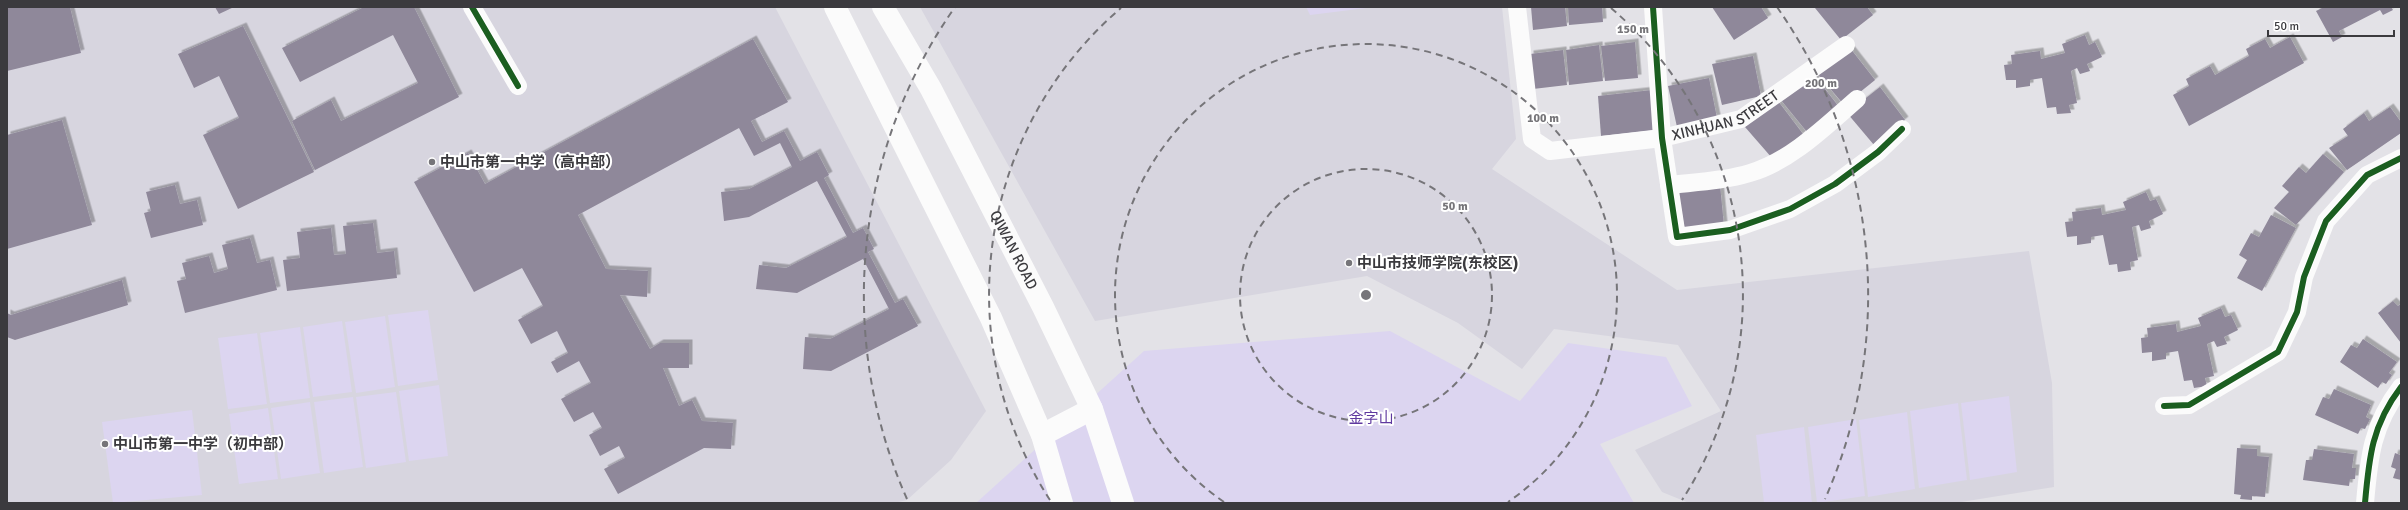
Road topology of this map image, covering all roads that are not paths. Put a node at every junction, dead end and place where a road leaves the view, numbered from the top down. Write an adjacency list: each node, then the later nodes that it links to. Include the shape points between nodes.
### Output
1 (472, 7): 7 (street)
2 (835, 7): 16 (main road, via 991,318)
3 (883, 7): 15 (main road, QIWAN ROAD, via 934,96 1043,307)
4 (1517, 7): 10 (street, XINHUAN STREET, via 1532,139 1550,151)
5 (1653, 7): 10 (street)
6 (1846, 45): 10 (street, XINHUAN STREET, via 1741,119)
7 (518, 86)
8 (1858, 99): 12 (street, via 1816,134 1777,161 1752,173 1726,180)
9 (1902, 129): 12 (street, via 1878,152 1836,184 1790,209 1730,230 1677,238)
10 (1662, 138): 12 (street)
11 (2401, 158): 14 (street, via 2367,175 2326,221 2304,277 2297,312 2278,352 2189,405)
12 (1669, 185)
13 (2401, 387): 19 (street, via 2378,425 2370,454)
14 (2164, 406)
15 (1092, 409): 16 (main road); 18 (main road, QIWAN ROAD)
16 (1042, 435): 17 (main road)
17 (1062, 503)
18 (1123, 503)
19 (2365, 503)

